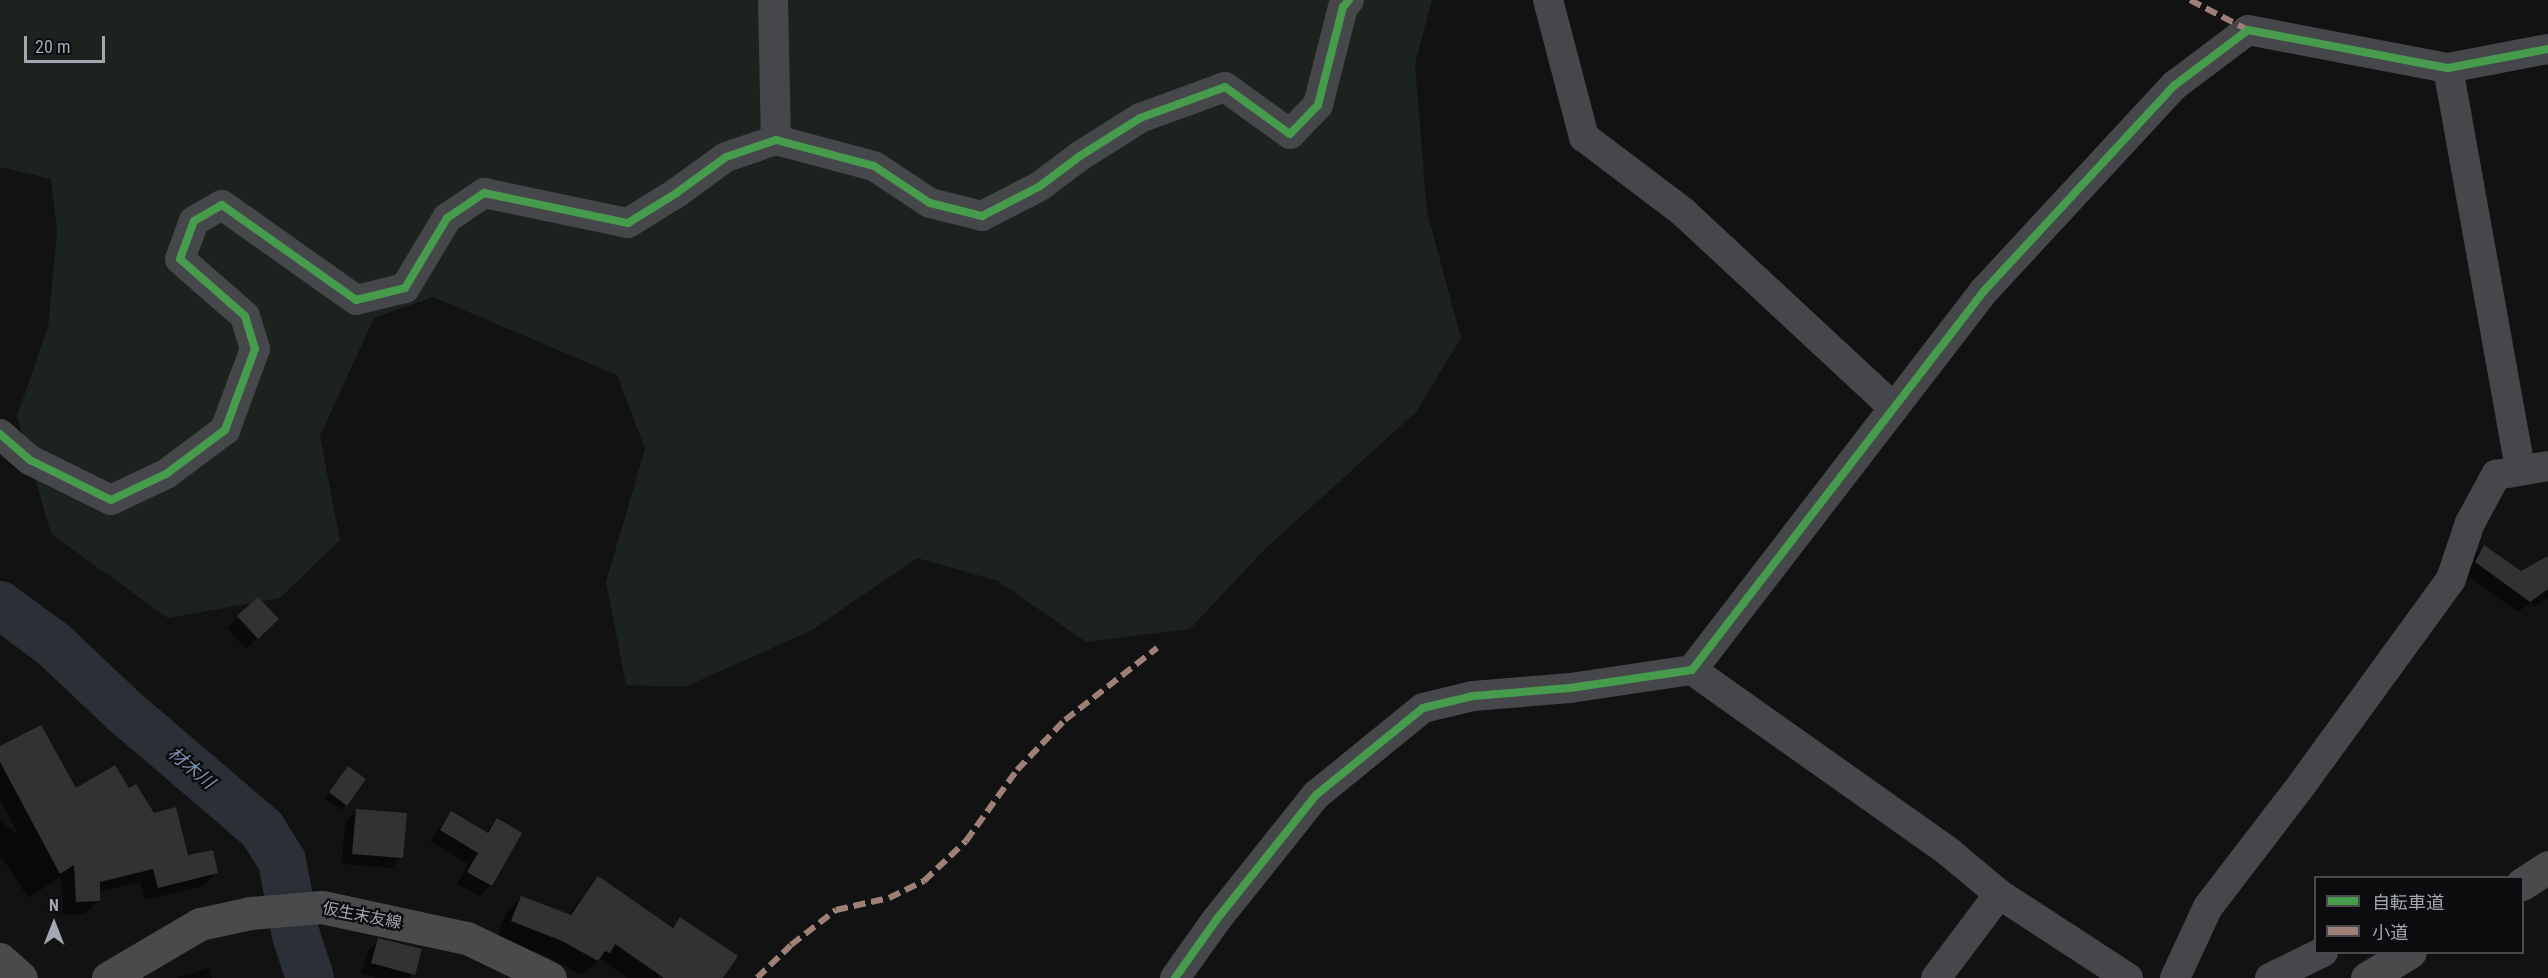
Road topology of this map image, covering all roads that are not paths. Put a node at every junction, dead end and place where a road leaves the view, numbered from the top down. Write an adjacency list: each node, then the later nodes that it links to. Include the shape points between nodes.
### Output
1 (773, 0): 6 (street)
2 (1349, 0): 6 (street, via 1343,7 1318,105 1290,134 1226,87 1140,118 1040,186 982,216 930,203 874,166)
3 (1548, 0): 7 (street, via 1584,137 1683,212)
4 (2548, 49): 5 (street)
5 (2448, 68): 7 (street, via 2248,30 2175,85 1983,292); 9 (street)
6 (776, 140): 8 (street, via 726,157 628,223 484,193 447,218 405,288 356,300 222,205 194,221 180,259 245,316 255,349 225,430 166,474 111,500 30,460)
7 (1894, 408): 10 (street)
8 (0, 434)
9 (2534, 468): 23 (street, via 2496,474 2470,523 2451,579 2208,907)
10 (1692, 670): 13 (street, via 1950,853); 20 (street, via 1570,688 1473,696 1423,708 1316,795 1217,919)
11 (2548, 867): 12 (main road)
12 (2524, 883)
13 (1999, 894): 21 (street); 22 (street)
14 (2319, 954): 24 (street)
15 (2407, 954): 25 (main road)
16 (0, 959): 17 (main road)
17 (21, 978)
18 (108, 978): 19 (main road, 仮生末友線, via 200,924 250,913 322,907 467,938)
19 (550, 978)
20 (1176, 978)
21 (1936, 978)
22 (2127, 978)
23 (2175, 978)
24 (2270, 978)
25 (2367, 978)

